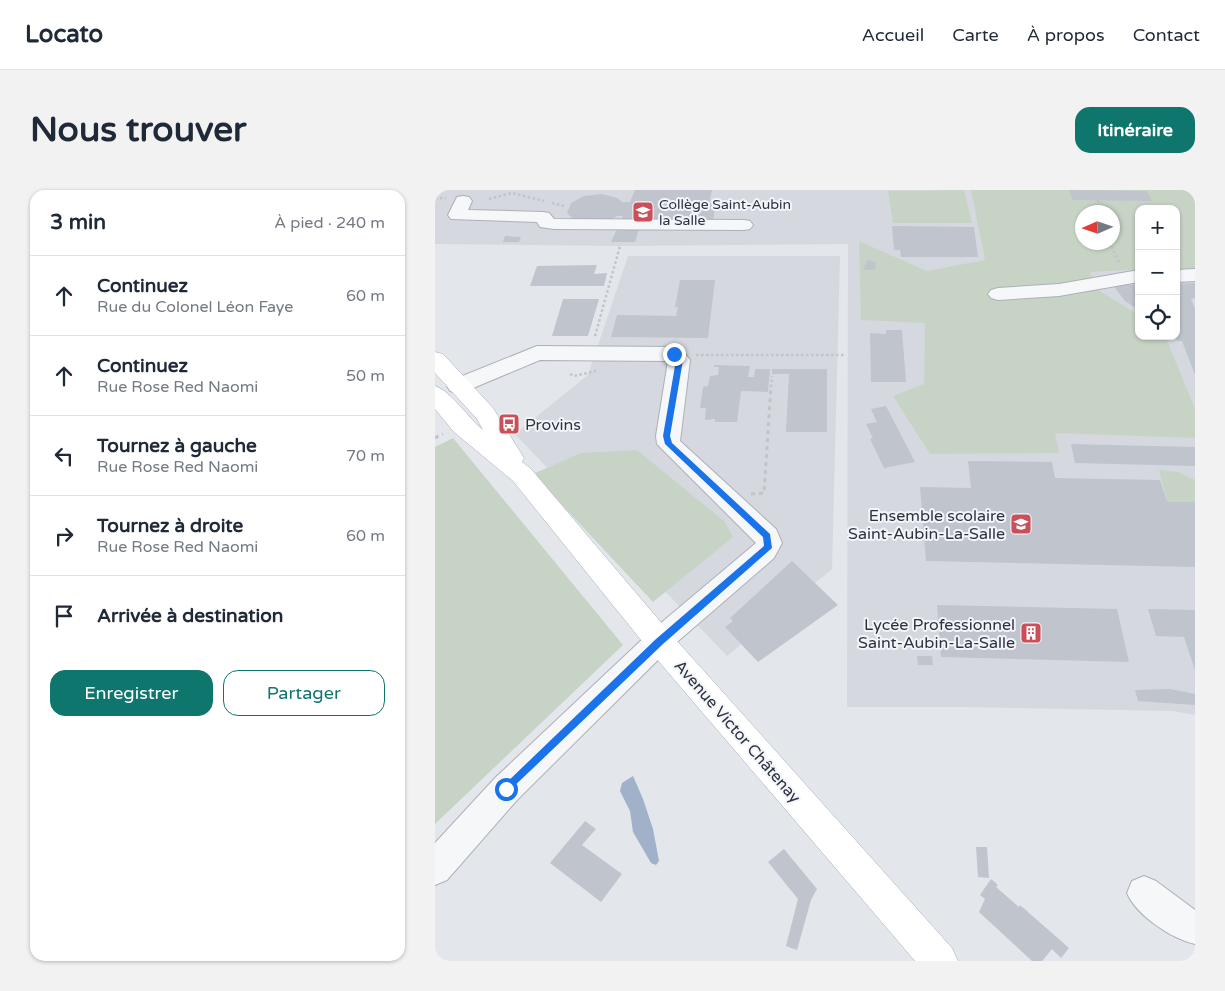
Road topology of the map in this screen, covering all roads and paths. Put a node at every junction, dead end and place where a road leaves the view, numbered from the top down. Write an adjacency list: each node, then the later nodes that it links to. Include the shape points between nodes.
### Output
1 (1098, 200): 3 (path)
2 (463, 201): 4 (street, via 457,214 543,217 546,223 553,224)
3 (1099, 205)
4 (744, 225)
5 (620, 246): 11 (path)
6 (1111, 250): 8 (path)
7 (1195, 274): 9 (street)
8 (1134, 276): 10 (street, via 1059,290)
9 (1180, 276)
10 (998, 294)
11 (594, 339)
12 (694, 355): 13 (path)
13 (844, 355)
14 (435, 360): 16 (main road)
15 (772, 376): 19 (path, via 764,493)
16 (458, 386): 18 (main road, via 493,425); 20 (street, via 537,353 669,353 679,357 667,436 669,444 767,536 769,543 765,551)
17 (435, 394): 18 (main road, via 462,426)
18 (522, 476): 20 (main road, Avenue Victor Châtenay)
19 (743, 494)
20 (659, 641): 21 (street, via 506,789); 24 (main road, Avenue Victor Châtenay)
21 (435, 868)
22 (1145, 893): 23 (street, via 1186,925)
23 (1195, 928)
24 (939, 961)

